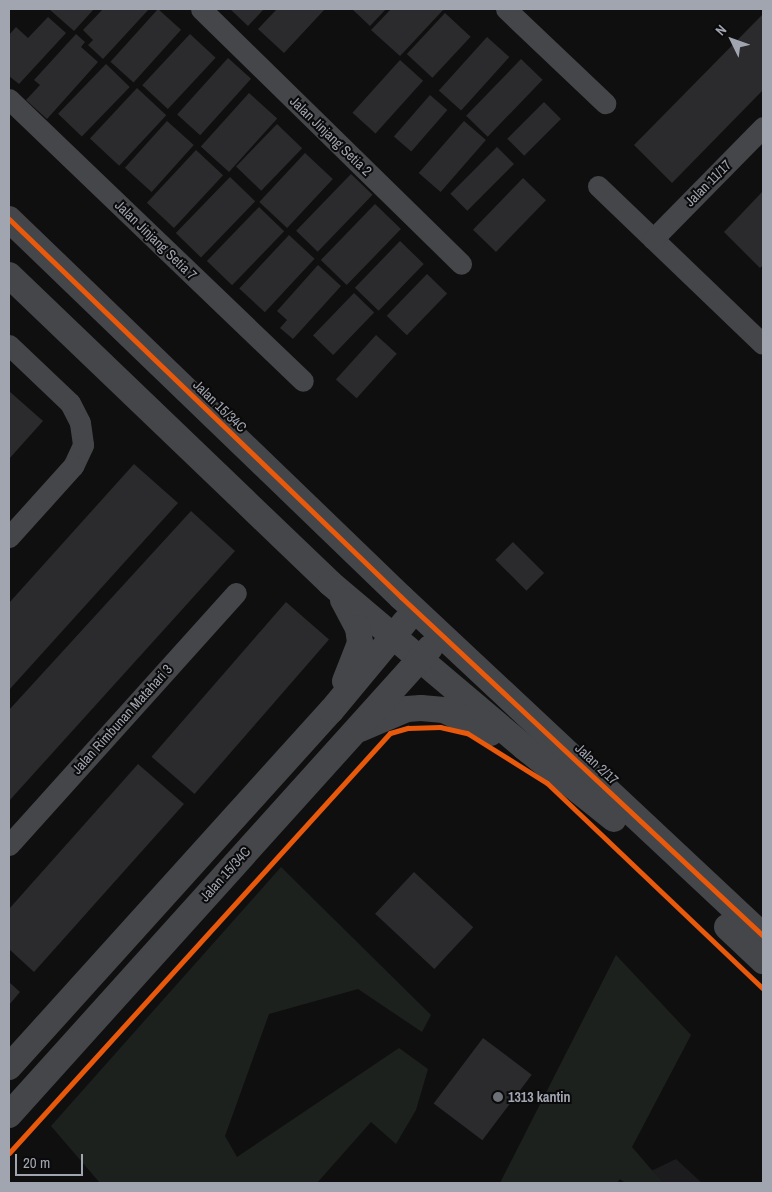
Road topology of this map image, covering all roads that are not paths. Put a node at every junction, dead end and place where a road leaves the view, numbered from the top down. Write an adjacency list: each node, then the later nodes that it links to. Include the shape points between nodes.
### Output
1 (201, 9): 9 (street, Jalan Jinjang Setia 2)
2 (506, 9): 4 (street)
3 (9, 99): 13 (street, Jalan Jinjang Setia 7)
4 (605, 103)
5 (763, 127): 8 (street, Jalan 11/17)
6 (598, 186): 8 (street)
7 (9, 219): 17 (street, Jalan 15/34C)
8 (653, 239): 11 (street)
9 (461, 264)
10 (9, 275): 15 (street)
11 (763, 344)
12 (9, 345): 14 (street, via 70,403 80,423 83,445 73,466)
13 (303, 381)
14 (9, 537)
15 (330, 583): 19 (street); 21 (street, via 350,608 360,643)
16 (236, 593): 24 (street, Jalan Rimbunan Matahari 3)
17 (415, 610): 18 (street, Jalan 2/17); 19 (street)
18 (443, 635): 20 (street, Jalan 15/34C); 25 (street, Jalan 2/17)
19 (393, 636): 20 (street); 21 (street)
20 (419, 659): 22 (street, Jalan 15/34C); 23 (street)
21 (331, 711): 27 (street)
22 (352, 732): 23 (street, via 407,709 444,710); 28 (street, Jalan 15/34C)
23 (524, 747): 26 (street, Jalan 2/17, via 606,811)
24 (9, 845)
25 (763, 936)
26 (763, 961)
27 (9, 1067)
28 (9, 1114)

